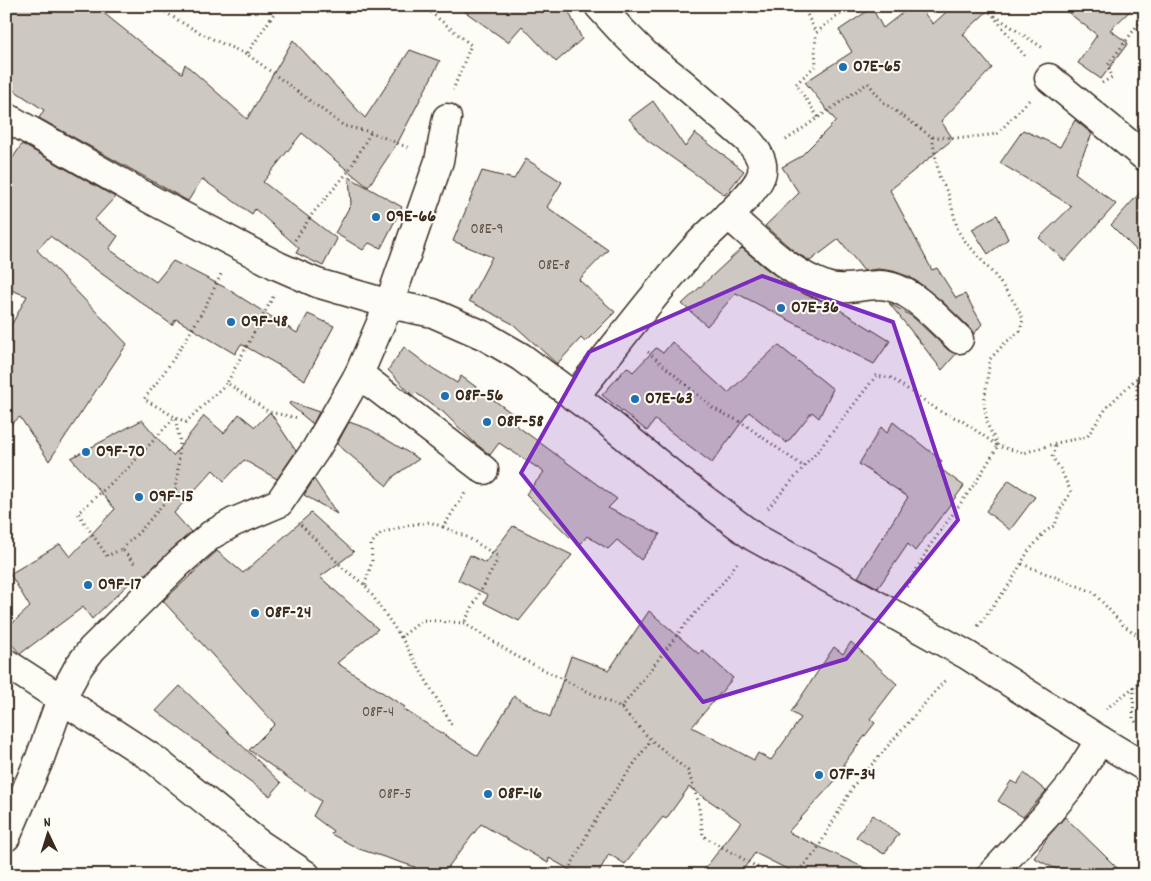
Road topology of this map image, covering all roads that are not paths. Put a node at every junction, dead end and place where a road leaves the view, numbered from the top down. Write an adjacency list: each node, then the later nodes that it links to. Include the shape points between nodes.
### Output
1 (600, 6): 6 (street, via 645,54 756,149 763,166 760,178)
2 (1049, 78): 5 (street)
3 (6, 117): 7 (street, via 283,268 317,283)
4 (447, 118): 7 (street, via 439,161)
5 (1145, 157)
6 (728, 215): 8 (street, via 803,277 828,287 892,286 908,293); 10 (street, via 695,248)
7 (389, 304): 9 (street); 10 (street, via 433,313 484,336 521,357)
8 (960, 339)
9 (359, 374): 11 (street); 13 (street, via 279,503 211,535 92,649)
10 (574, 397): 14 (street, via 745,530 963,652)
11 (484, 470)
12 (6, 663): 13 (street)
13 (61, 699): 16 (street); 17 (street, via 155,760 258,843)
14 (1091, 735): 15 (street); 18 (street, via 1073,783)
15 (1145, 767)
16 (6, 836)
17 (306, 875)
18 (991, 875)

